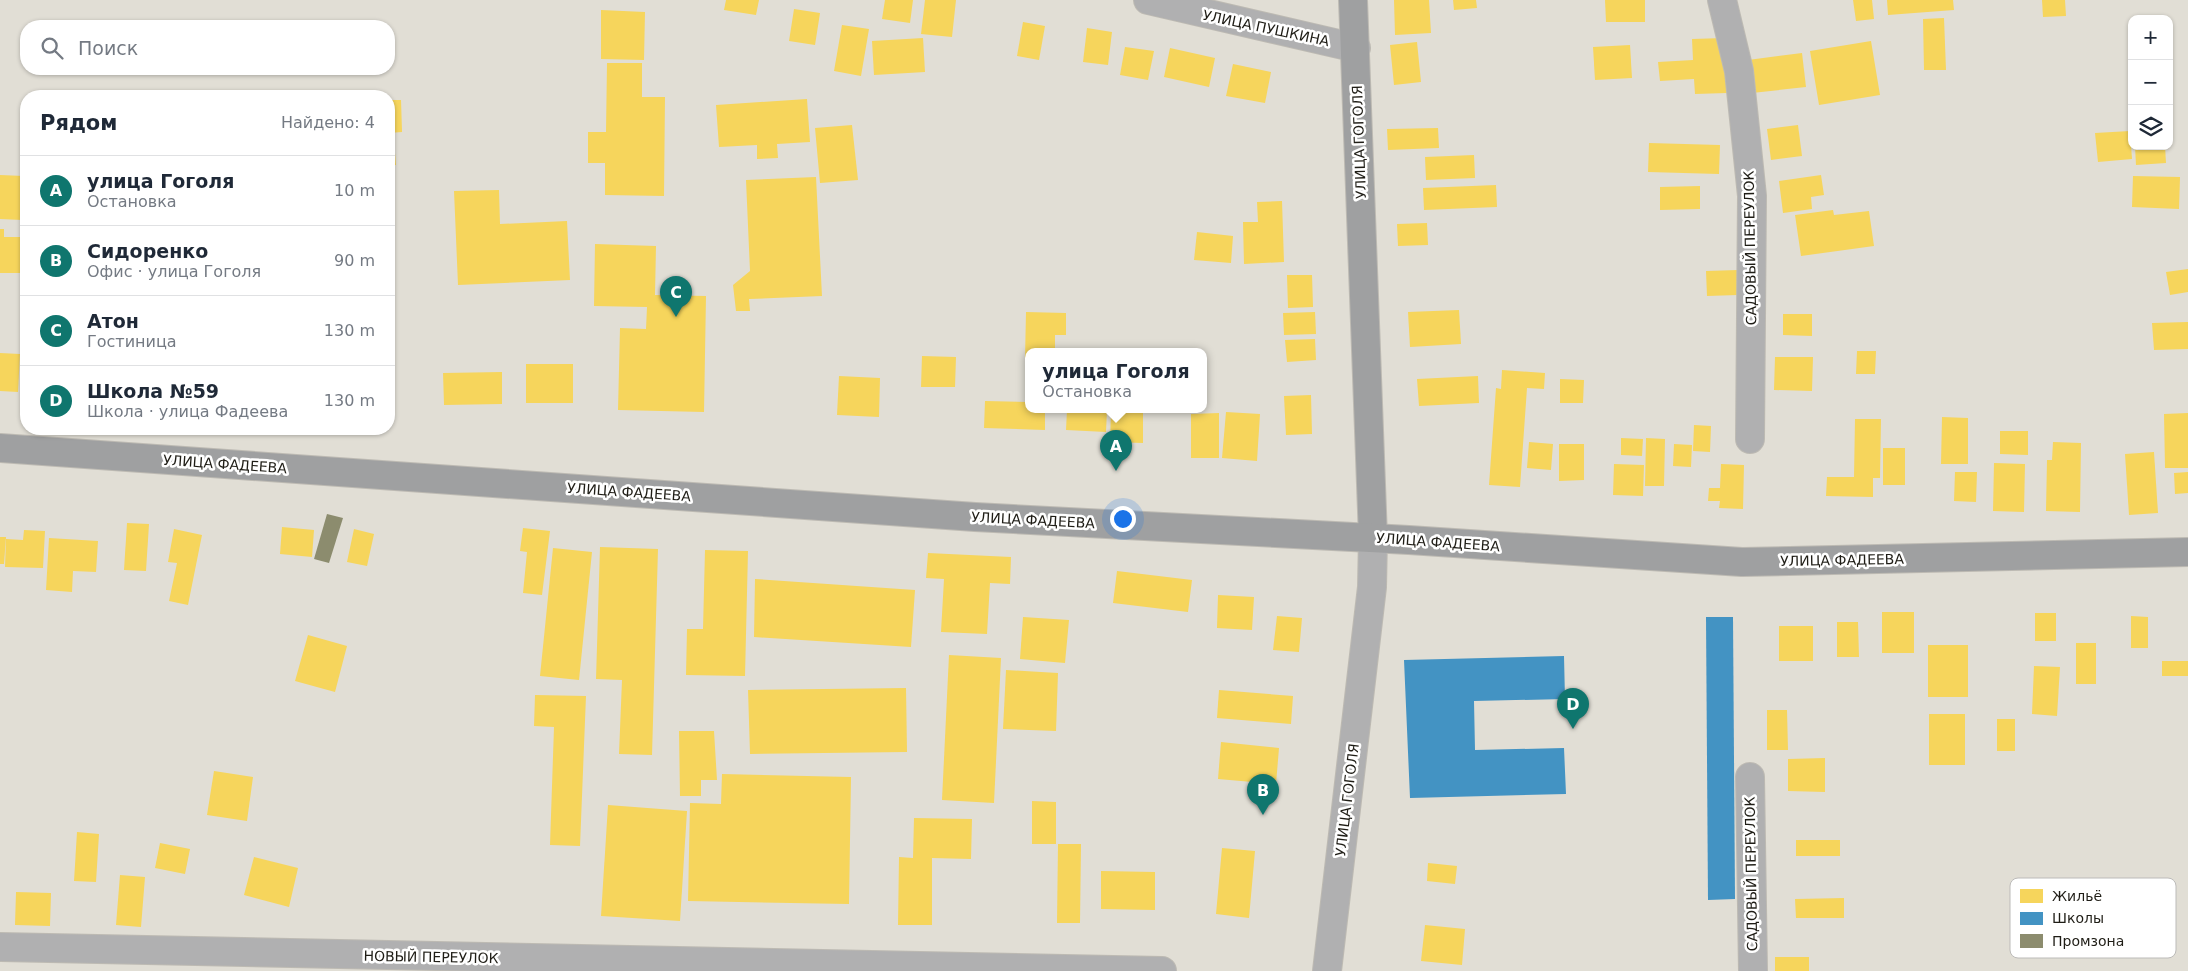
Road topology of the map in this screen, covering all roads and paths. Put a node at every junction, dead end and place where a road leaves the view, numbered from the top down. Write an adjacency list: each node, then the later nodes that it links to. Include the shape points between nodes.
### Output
1 (1148, 0): 4 (street, УЛИЦА ПУШКИНА)
2 (1353, 0): 4 (main road, УЛИЦА ГОГОЛЯ)
3 (1722, 0): 5 (street, САДОВЫЙ ПЕРЕУЛОК, via 1739,71 1752,196)
4 (1356, 48): 7 (main road, УЛИЦА ГОГОЛЯ)
5 (1750, 439)
6 (0, 448): 7 (main road, УЛИЦА ФАДЕЕВА, via 975,517)
7 (1373, 538): 8 (main road, УЛИЦА ФАДЕЕВА, via 1742,562); 12 (street, УЛИЦА ГОГОЛЯ, via 1372,587)
8 (2188, 552)
9 (1750, 777): 13 (street, САДОВЫЙ ПЕРЕУЛОК)
10 (0, 947): 11 (street, НОВЫЙ ПЕРЕУЛОК)
11 (1162, 971)
12 (1327, 971)
13 (1752, 971)

